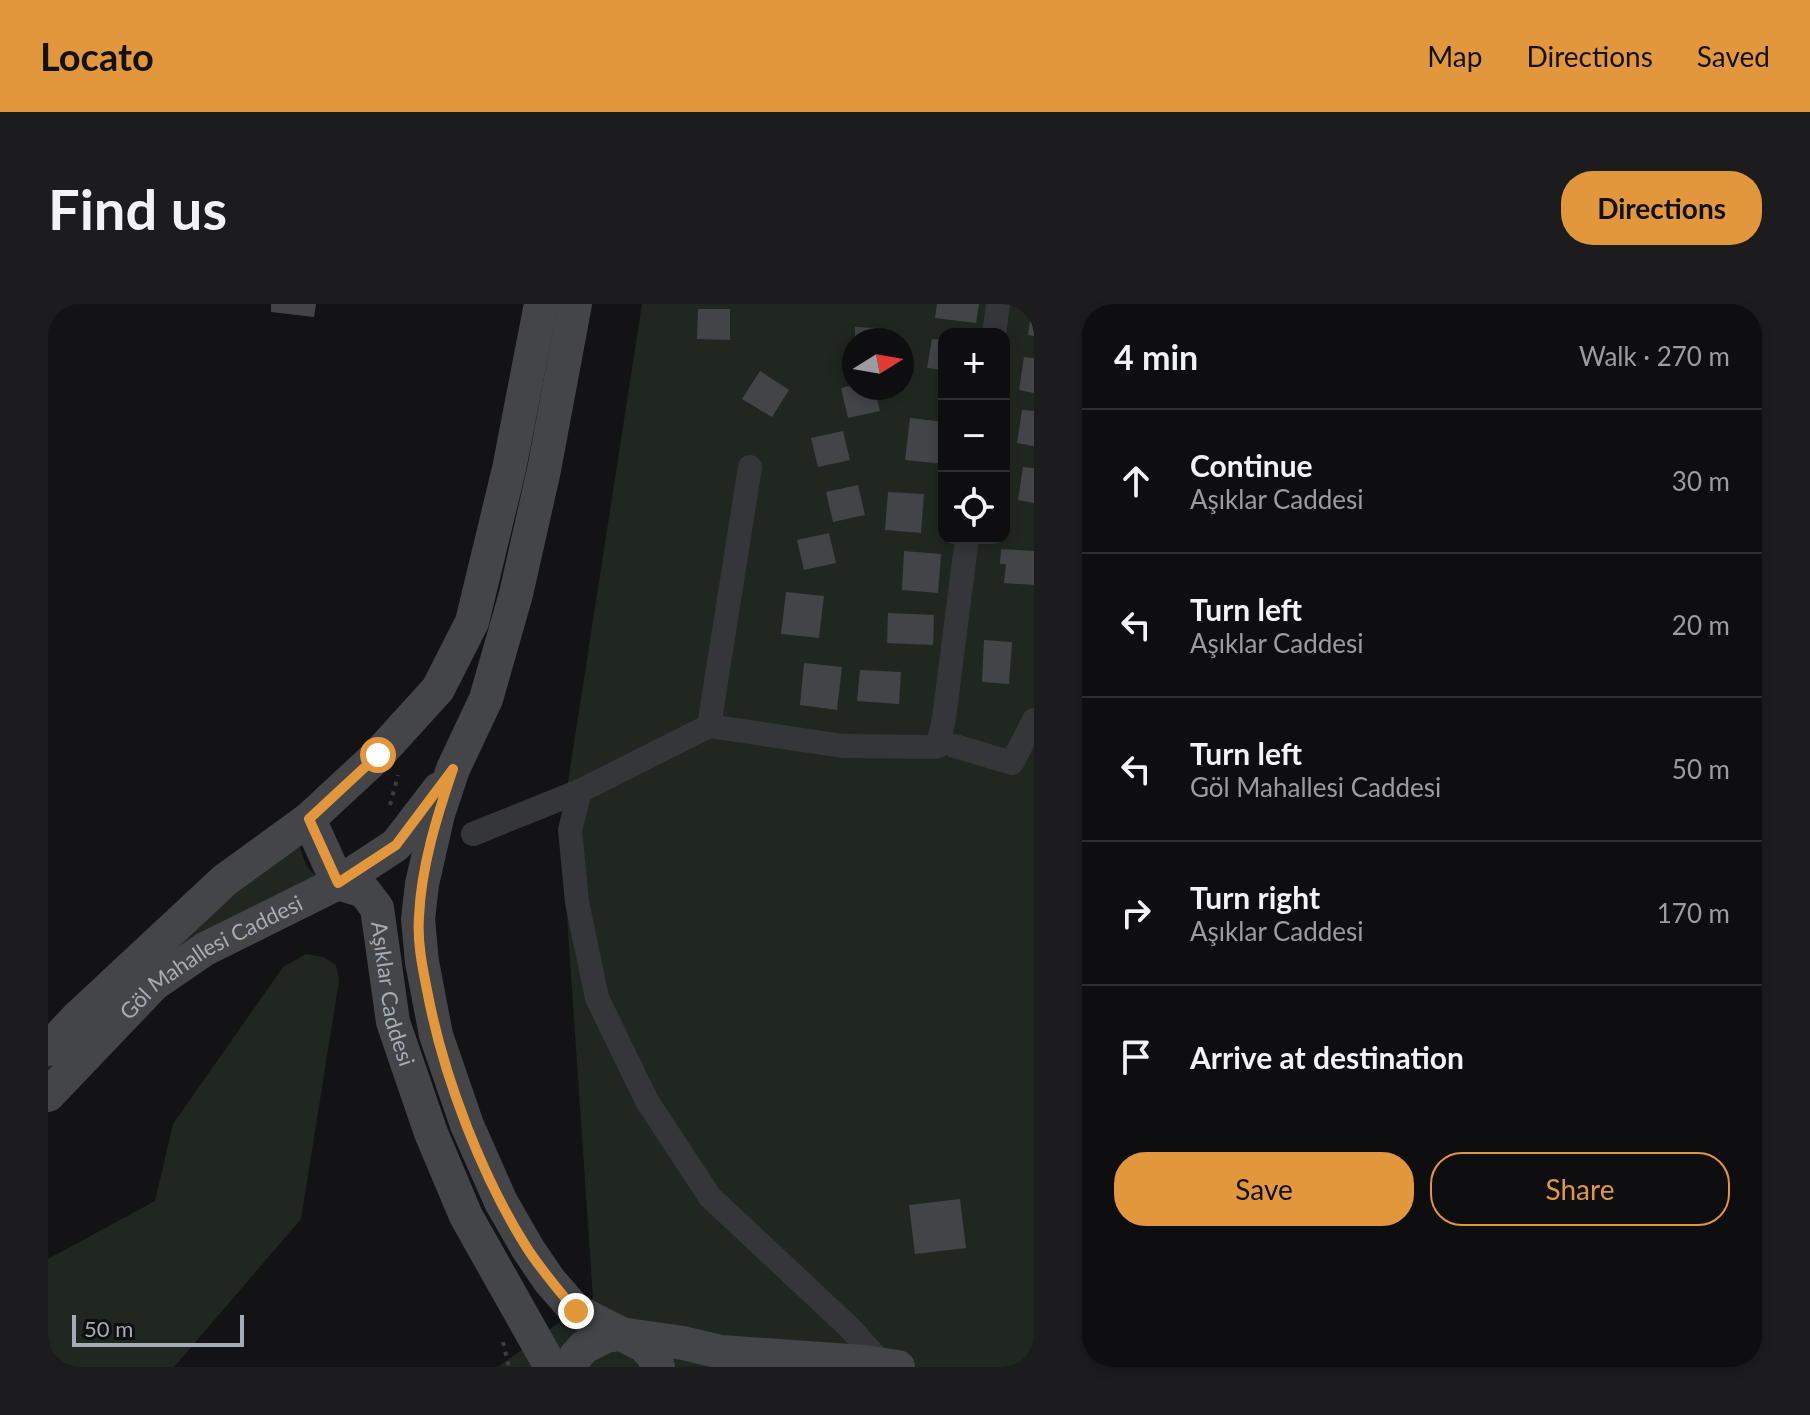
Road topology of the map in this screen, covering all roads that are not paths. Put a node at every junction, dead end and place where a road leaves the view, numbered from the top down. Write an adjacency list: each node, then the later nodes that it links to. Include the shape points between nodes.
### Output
1 (541, 304): 12 (main road, via 472,622 438,689)
2 (575, 304): 10 (main road, Aşıklar Caddesi, via 516,594 486,699)
3 (998, 304): 4 (street)
4 (995, 328)
5 (750, 467): 8 (street)
6 (966, 544): 8 (street, via 938,746 843,746)
7 (1034, 720): 9 (street, via 1012,763)
8 (709, 726): 11 (street)
9 (955, 746)
10 (453, 769): 14 (main road, Göl Mahallesi Caddesi, via 396,845); 18 (main road, Aşıklar Caddesi, via 438,814 418,919 436,1035 467,1125 528,1249 576,1311)
11 (580, 791): 13 (street); 19 (street, via 570,830 577,902 597,998 647,1101 710,1197 850,1328)
12 (309, 819): 14 (main road); 15 (main road, Göl Mahallesi Caddesi, via 225,880)
13 (473, 834)
14 (338, 883): 16 (main road, Göl Mahallesi Caddesi, via 205,949 154,984); 17 (main road, Aşıklar Caddesi, via 364,891 377,908 393,1022 431,1133 466,1216)
15 (48, 1049)
16 (48, 1095)
17 (528, 1327): 20 (main road); 21 (main road, Aşıklar Caddesi)
18 (620, 1334): 19 (main road, via 721,1352); 22 (main road, via 584,1347); 23 (main road, via 643,1345)
19 (872, 1365)
20 (534, 1367)
21 (551, 1367)
22 (571, 1367)
23 (658, 1367)

